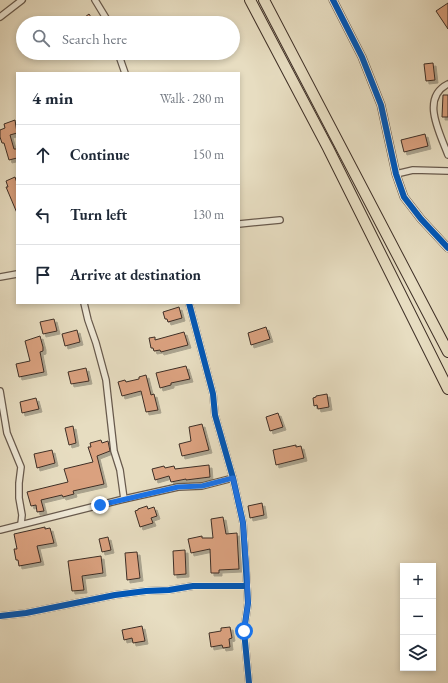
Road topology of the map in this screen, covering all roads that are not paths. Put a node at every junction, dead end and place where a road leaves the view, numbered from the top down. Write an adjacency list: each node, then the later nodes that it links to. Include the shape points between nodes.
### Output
1 (22, 0): 7 (street)
2 (95, 0): 6 (street)
3 (250, 0): 22 (highway, via 328,148)
4 (264, 0): 21 (highway)
5 (333, 0): 13 (street, via 362,57 381,105)
6 (105, 16)
7 (0, 17)
8 (120, 60): 9 (street)
9 (125, 72)
10 (448, 84): 11 (street, via 436,94 432,107)
11 (448, 155)
12 (448, 171): 13 (street, via 413,170)
13 (396, 174): 16 (street, via 404,197)
14 (280, 220): 15 (street)
15 (240, 224)
16 (448, 248)
17 (16, 274): 18 (street)
18 (0, 277)
19 (84, 304): 25 (street, via 106,380 114,451)
20 (189, 304): 24 (street, via 213,394 215,415)
21 (448, 352)
22 (448, 389)
23 (0, 391): 26 (street, via 7,433 21,467)
24 (233, 478): 25 (street); 28 (street, via 243,523)
25 (124, 499): 26 (street)
26 (21, 524): 27 (street)
27 (0, 530)
28 (247, 586): 29 (street, via 193,586 146,591 26,614); 30 (street, via 248,603 244,631)
29 (0, 616)
30 (249, 683)

